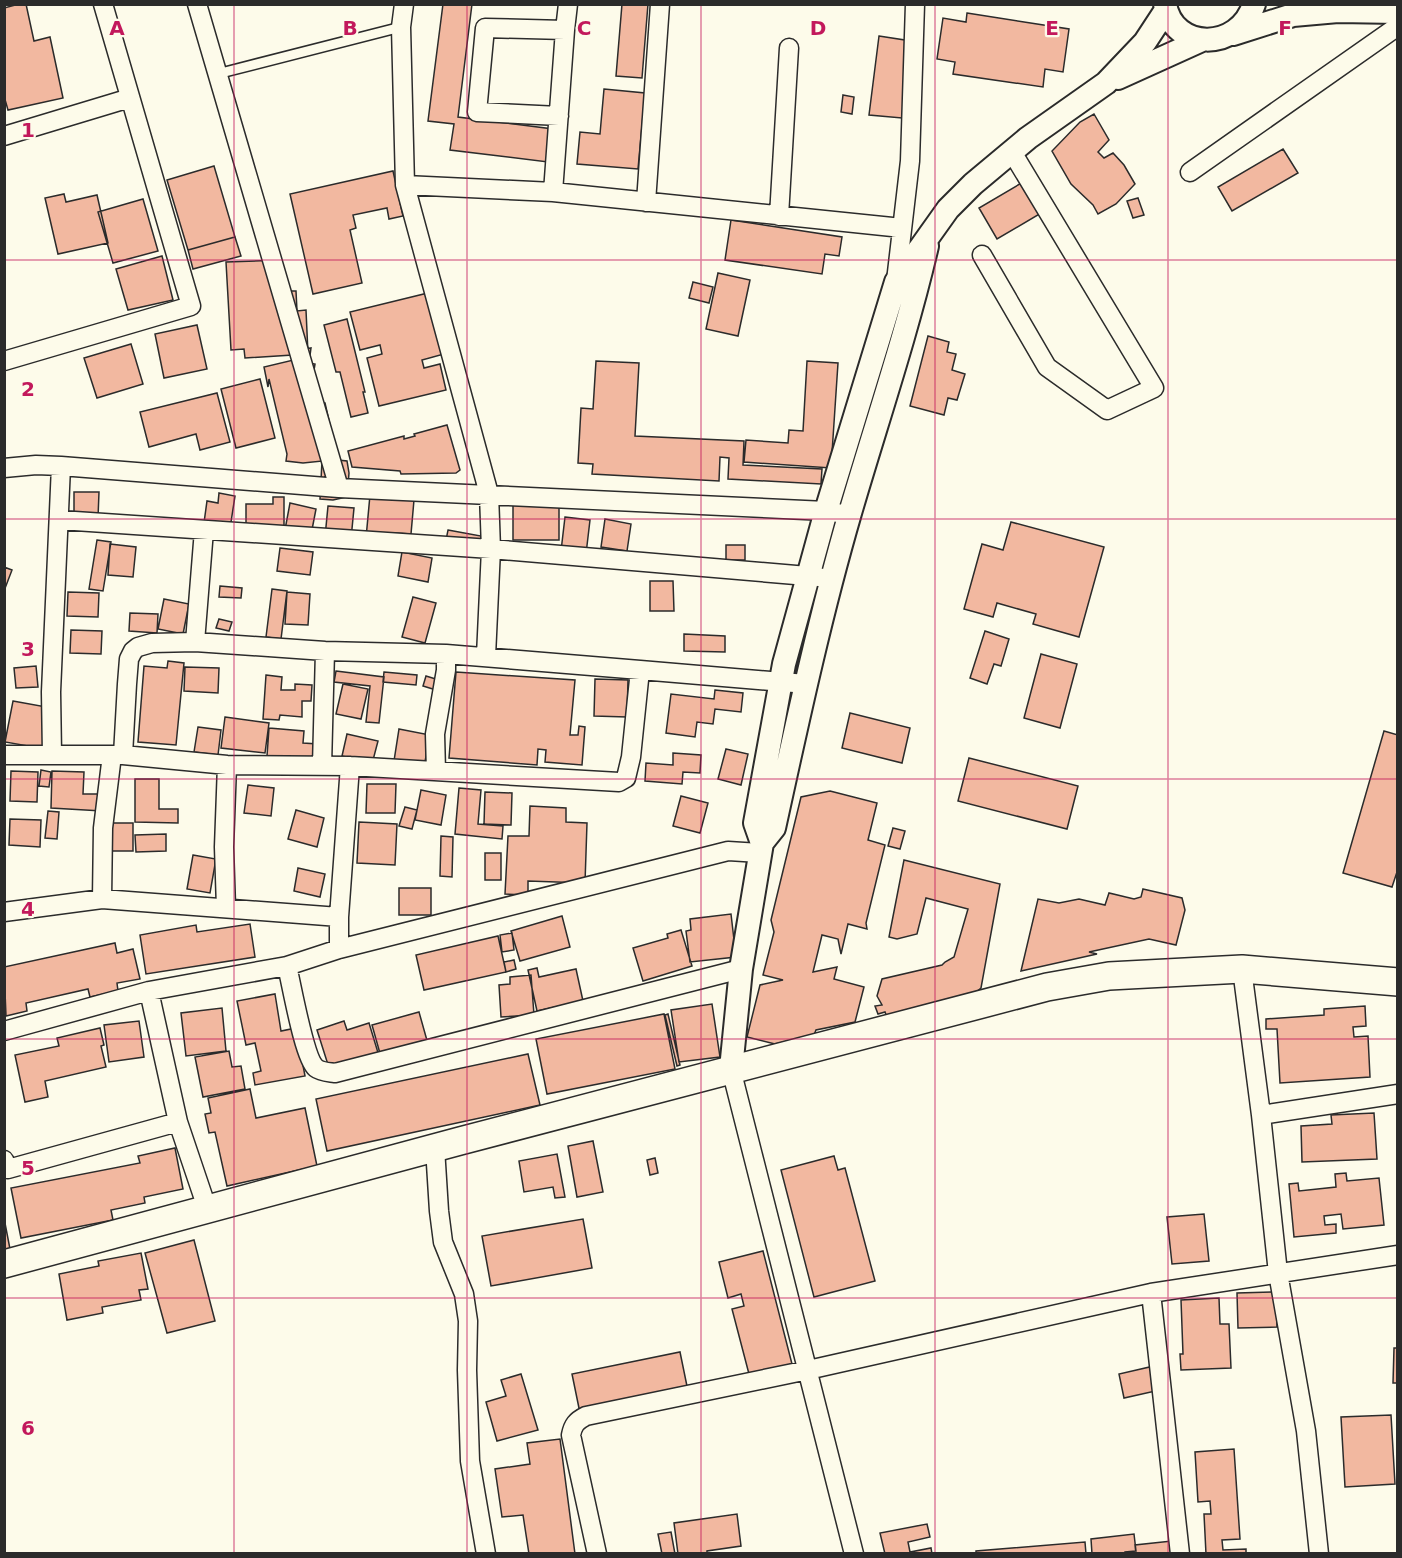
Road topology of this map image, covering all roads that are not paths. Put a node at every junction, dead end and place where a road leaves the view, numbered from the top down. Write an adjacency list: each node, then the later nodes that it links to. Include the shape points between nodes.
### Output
1 (103, 4): 18 (street)
2 (196, 4): 16 (street)
3 (404, 4): 11 (street)
4 (568, 4): 12 (street)
5 (660, 4): 25 (street)
6 (915, 4): 27 (street, via 910,161)
7 (1254, 4): 13 (street, via 1246,22)
8 (1165, 7): 14 (street, via 1180,30); 17 (street, via 1145,42)
9 (1398, 12): 13 (street, via 1293,15)
10 (1398, 26): 22 (street)
11 (401, 27): 16 (lane); 23 (street)
12 (565, 30): 19 (street); 19 (street, via 485,28 477,112)
13 (1233, 34): 14 (street, via 1218,40)
14 (1202, 40): 17 (street)
15 (789, 48): 26 (street)
16 (217, 74): 34 (street)
17 (1106, 83): 21 (street)
18 (130, 98): 20 (street); 31 (street, via 191,306)
19 (559, 116): 24 (street)
20 (4, 136)
21 (1012, 152): 28 (street, via 948,209); 29 (street, via 1154,388 1107,410 1047,367)
22 (1190, 172)
23 (405, 185): 24 (street); 35 (street)
24 (553, 192): 25 (street)
25 (646, 202): 26 (street)
26 (779, 216): 27 (street)
27 (902, 228): 30 (street)
28 (930, 235): 30 (street); 37 (street)
29 (982, 255)
30 (896, 282): 36 (street)
31 (4, 361)
32 (6, 462): 33 (street)
33 (61, 466): 34 (street); 38 (street)
34 (339, 488): 35 (street)
35 (489, 494): 36 (street); 40 (street)
36 (826, 512): 37 (street); 41 (street)
37 (849, 515): 42 (street)
38 (60, 519): 39 (street); 51 (street, via 51,692)
39 (204, 530): 40 (street); 43 (street)
40 (491, 549): 41 (street); 46 (street)
41 (808, 576): 42 (street); 48 (street)
42 (833, 579): 49 (street)
43 (195, 642): 44 (street); 52 (street, via 152,644 133,651)
44 (325, 651): 45 (street); 54 (street)
45 (446, 654): 46 (street); 56 (street, via 435,734)
46 (486, 657): 47 (street)
47 (640, 670): 48 (street); 56 (street, via 631,757 627,778 622,782)
48 (781, 682): 49 (street); 57 (street, via 755,823)
49 (806, 684): 57 (street, via 774,828)
50 (4, 755): 51 (street)
51 (52, 755): 52 (street)
52 (117, 755): 53 (street); 58 (street, via 103,828)
53 (227, 765): 54 (street); 59 (street)
54 (322, 766): 55 (street)
55 (350, 766): 56 (street); 61 (street)
56 (436, 771)
57 (761, 848): 62 (street, via 728,851); 64 (street)
58 (102, 899): 59 (street); 60 (street)
59 (226, 908): 61 (street)
60 (4, 912)
61 (339, 917): 62 (street)
62 (339, 949): 63 (street)
63 (287, 966): 64 (street, via 307,1052 315,1067 334,1073); 67 (street)
64 (741, 969): 69 (street)
65 (1242, 969): 66 (main road); 69 (main road, via 1109,976 1047,987); 71 (street)
66 (1398, 982)
67 (149, 991): 68 (street); 72 (street)
68 (4, 1031)
69 (731, 1069): 73 (main road); 80 (street)
70 (1398, 1094): 71 (street)
71 (1261, 1115): 78 (street)
72 (178, 1122): 74 (street); 75 (street)
73 (435, 1148): 75 (main road); 81 (street, via 443,1242 464,1294 468,1321 470,1461)
74 (6, 1166)
75 (207, 1208): 77 (main road)
76 (1398, 1256): 78 (street)
77 (4, 1264)
78 (1278, 1273): 79 (street); 85 (street, via 1306,1431)
79 (1151, 1293): 80 (street); 84 (street)
80 (808, 1370): 82 (street, via 577,1420 571,1435); 83 (street)
81 (486, 1554)
82 (597, 1554)
83 (854, 1554)
84 (1180, 1554)
85 (1318, 1554)

